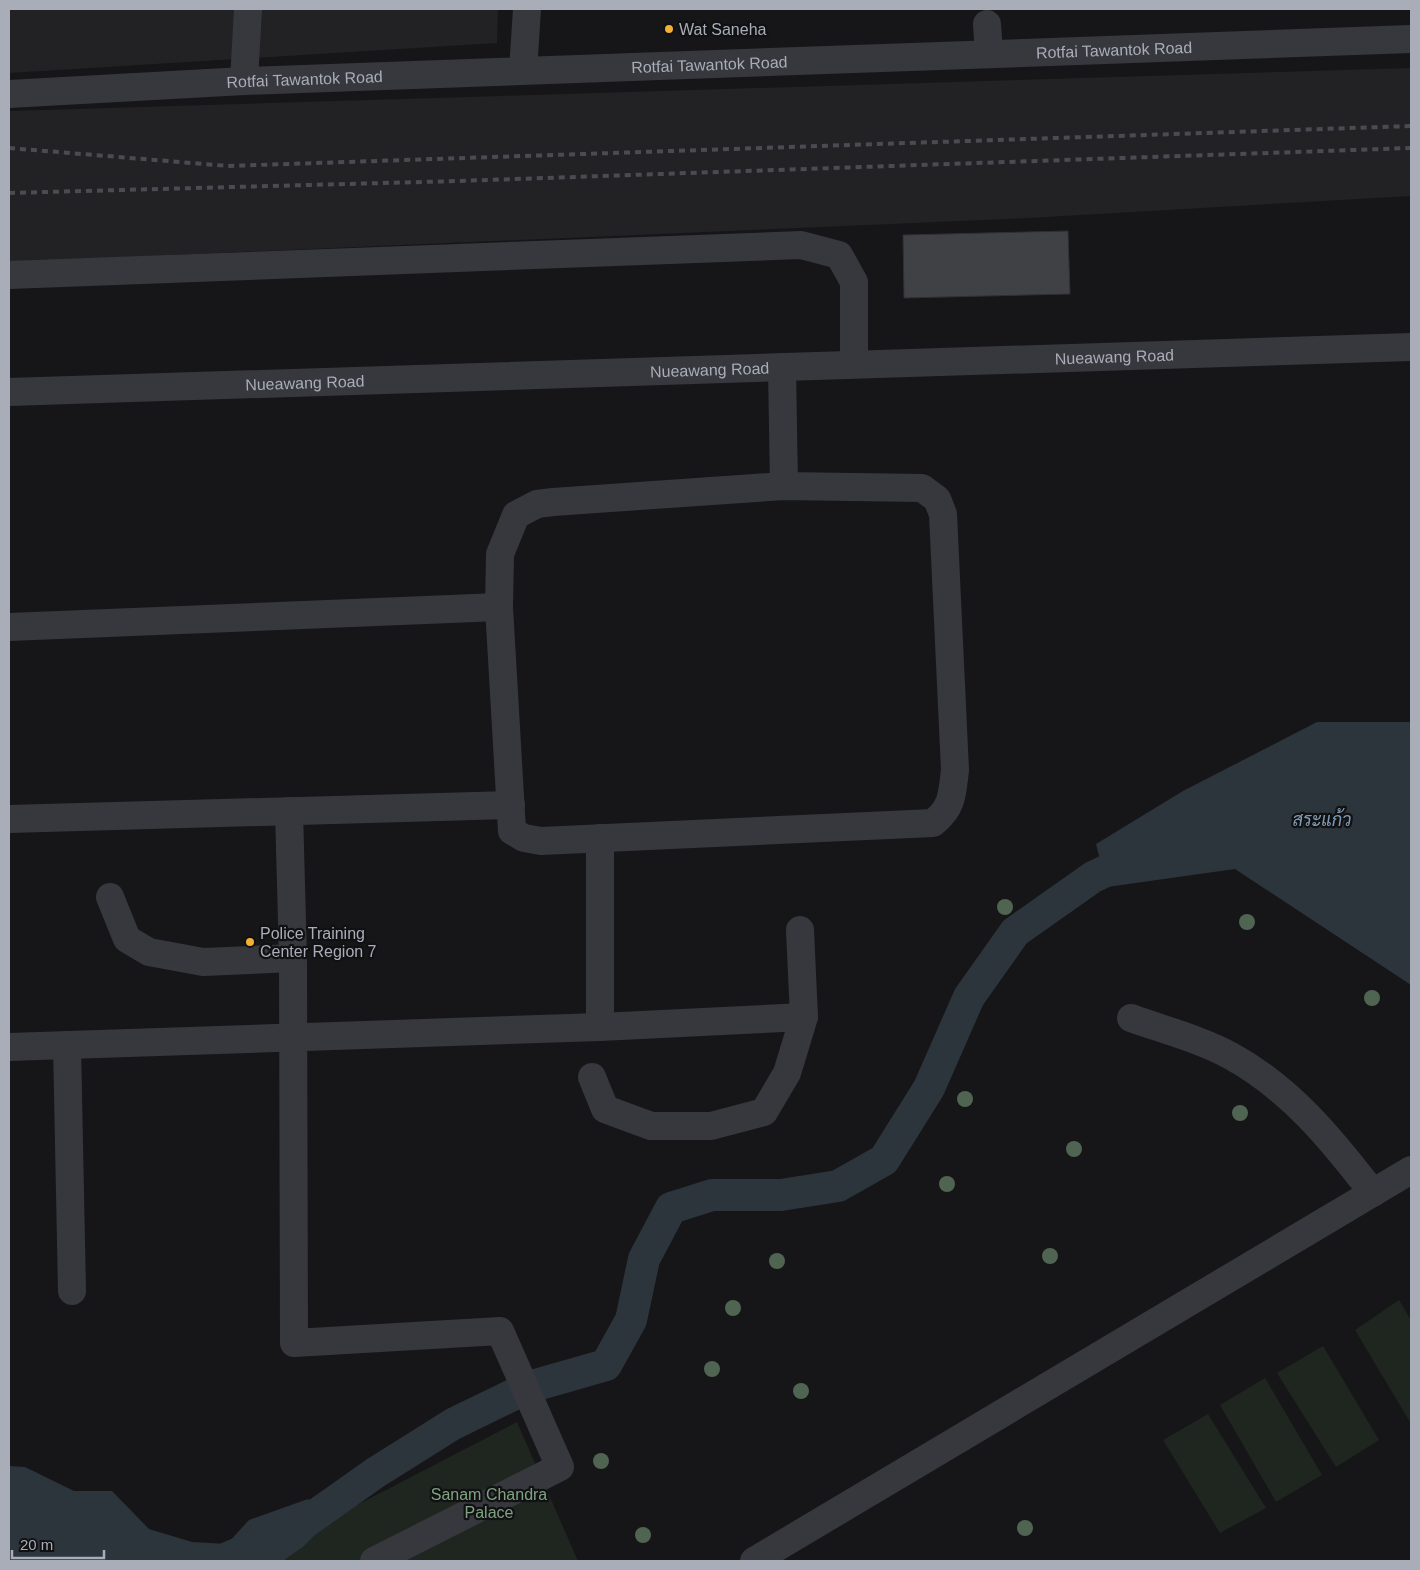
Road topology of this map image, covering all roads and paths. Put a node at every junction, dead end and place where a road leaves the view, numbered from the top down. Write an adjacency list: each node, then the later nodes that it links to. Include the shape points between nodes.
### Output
1 (248, 9): 7 (street)
2 (527, 9): 6 (street)
3 (987, 24): 5 (street)
4 (1411, 39): 5 (street, Rotfai Tawantok Road)
5 (989, 54): 6 (street, Rotfai Tawantok Road)
6 (523, 71): 7 (street, Rotfai Tawantok Road)
7 (244, 82): 8 (street, Rotfai Tawantok Road)
8 (9, 94)
9 (9, 275): 11 (street, via 801,245 839,255 854,282)
10 (1411, 347): 11 (street, Nueawang Road)
11 (854, 364): 12 (street, Nueawang Road)
12 (782, 367): 13 (street, Nueawang Road); 14 (street)
13 (9, 392)
14 (784, 486): 15 (street, via 537,504 516,515 500,554); 20 (street, via 922,488 937,498 943,514 955,770 947,808 933,823)
15 (499, 607): 16 (street); 17 (street)
16 (9, 626)
17 (511, 805): 18 (street); 20 (street, via 512,831 524,838 541,841)
18 (289, 811): 19 (street); 23 (street)
19 (9, 819)
20 (600, 838): 26 (street)
21 (110, 897): 23 (street, via 127,939 149,952 203,962)
22 (800, 930): 24 (street)
23 (293, 958): 27 (street)
24 (804, 1017): 26 (street); 30 (street, via 787,1073 764,1112 711,1126 651,1126 605,1109)
25 (1131, 1018): 32 (street, via 1231,1056 1278,1087 1315,1122)
26 (600, 1027): 27 (street)
27 (293, 1038): 28 (street); 34 (street, via 294,1343 500,1331 560,1467)
28 (67, 1045): 29 (street); 33 (street)
29 (9, 1047)
30 (592, 1077)
31 (1411, 1170): 32 (street)
32 (1373, 1193): 35 (street)
33 (72, 1290)
34 (374, 1561)
35 (754, 1561)

